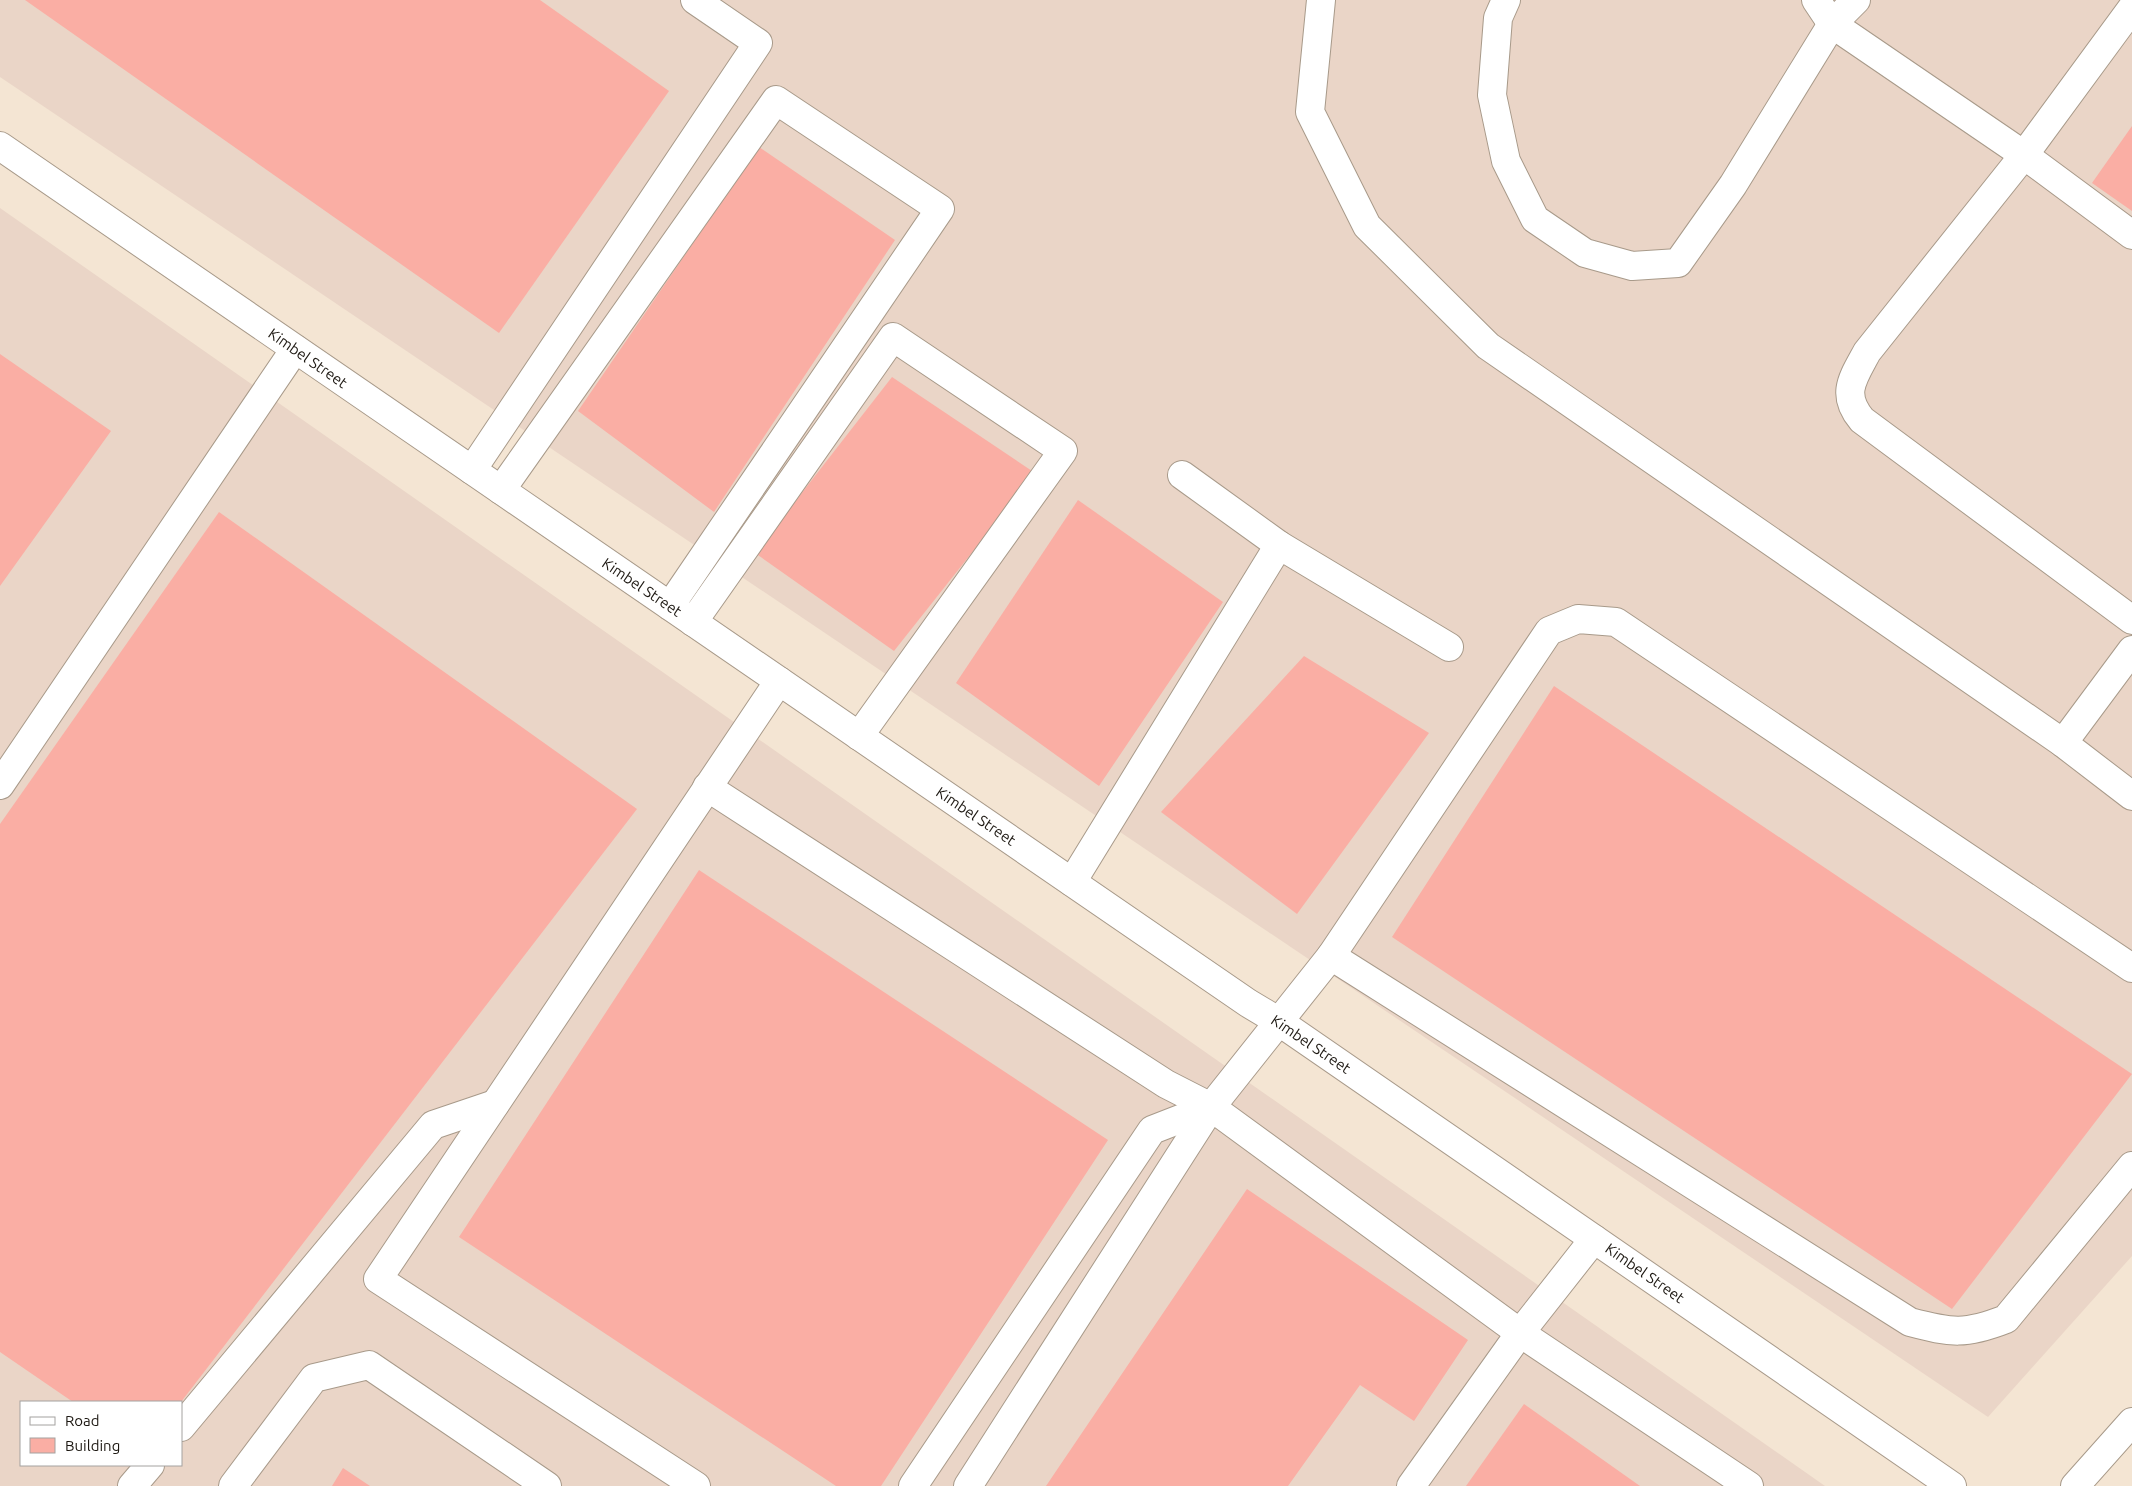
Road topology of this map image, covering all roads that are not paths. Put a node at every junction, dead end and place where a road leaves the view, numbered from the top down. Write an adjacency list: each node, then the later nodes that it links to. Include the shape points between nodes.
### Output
1 (695, 0): 12 (street, via 758,42)
2 (1322, 0): 23 (street, via 1310,112 1367,226 1488,346)
3 (1506, 0): 7 (street, via 1498,18 1492,94 1506,161 1535,219 1585,253 1632,266 1678,263 1733,185)
4 (1816, 0): 7 (street)
5 (1856, 0): 7 (street)
6 (2132, 8): 9 (street)
7 (1832, 24): 9 (street)
8 (0, 146): 11 (street, Kimbel Street)
9 (2024, 155): 10 (street); 17 (street, via 1866,352 1851,386 1852,408 1862,420)
10 (2132, 235)
11 (295, 349): 12 (street, Kimbel Street); 24 (street)
12 (472, 470): 14 (street, Kimbel Street)
13 (1182, 475): 15 (street)
14 (501, 490): 16 (street, Kimbel Street); 16 (street, via 776,100 940,209)
15 (1279, 545): 19 (street); 27 (street)
16 (670, 606): 18 (street, Kimbel Street)
17 (2132, 620)
18 (693, 622): 21 (street, Kimbel Street); 22 (street, via 893,337 1063,450)
19 (1449, 647)
20 (2132, 650): 23 (street)
21 (779, 681): 22 (street, Kimbel Street); 25 (street)
22 (859, 736): 27 (street, Kimbel Street)
23 (2063, 743): 26 (street)
24 (0, 785)
25 (707, 787): 31 (street); 32 (street, via 1166,1084)
26 (2132, 796)
27 (1072, 882): 30 (street, Kimbel Street)
28 (1332, 956): 29 (street, via 1549,631 1578,619 1616,622); 30 (street); 33 (street, via 1910,1322 1943,1331 1977,1330 2006,1319)
29 (2132, 968)
30 (1278, 1021): 32 (street); 34 (street, Kimbel Street)
31 (496, 1104): 37 (street, via 433,1125); 42 (street, via 378,1279)
32 (1211, 1107): 35 (street); 43 (street, via 1152,1130); 44 (street)
33 (2132, 1166)
34 (1594, 1239): 35 (street); 47 (street, Kimbel Street)
35 (1520, 1333): 45 (street); 46 (street)
36 (2132, 1422): 48 (street)
37 (182, 1426)
38 (149, 1466): 39 (street)
39 (132, 1486)
40 (234, 1486): 41 (street, via 314,1378 368,1365)
41 (548, 1486)
42 (696, 1486)
43 (914, 1486)
44 (968, 1486)
45 (1411, 1486)
46 (1749, 1486)
47 (1952, 1486)
48 (2074, 1486)

